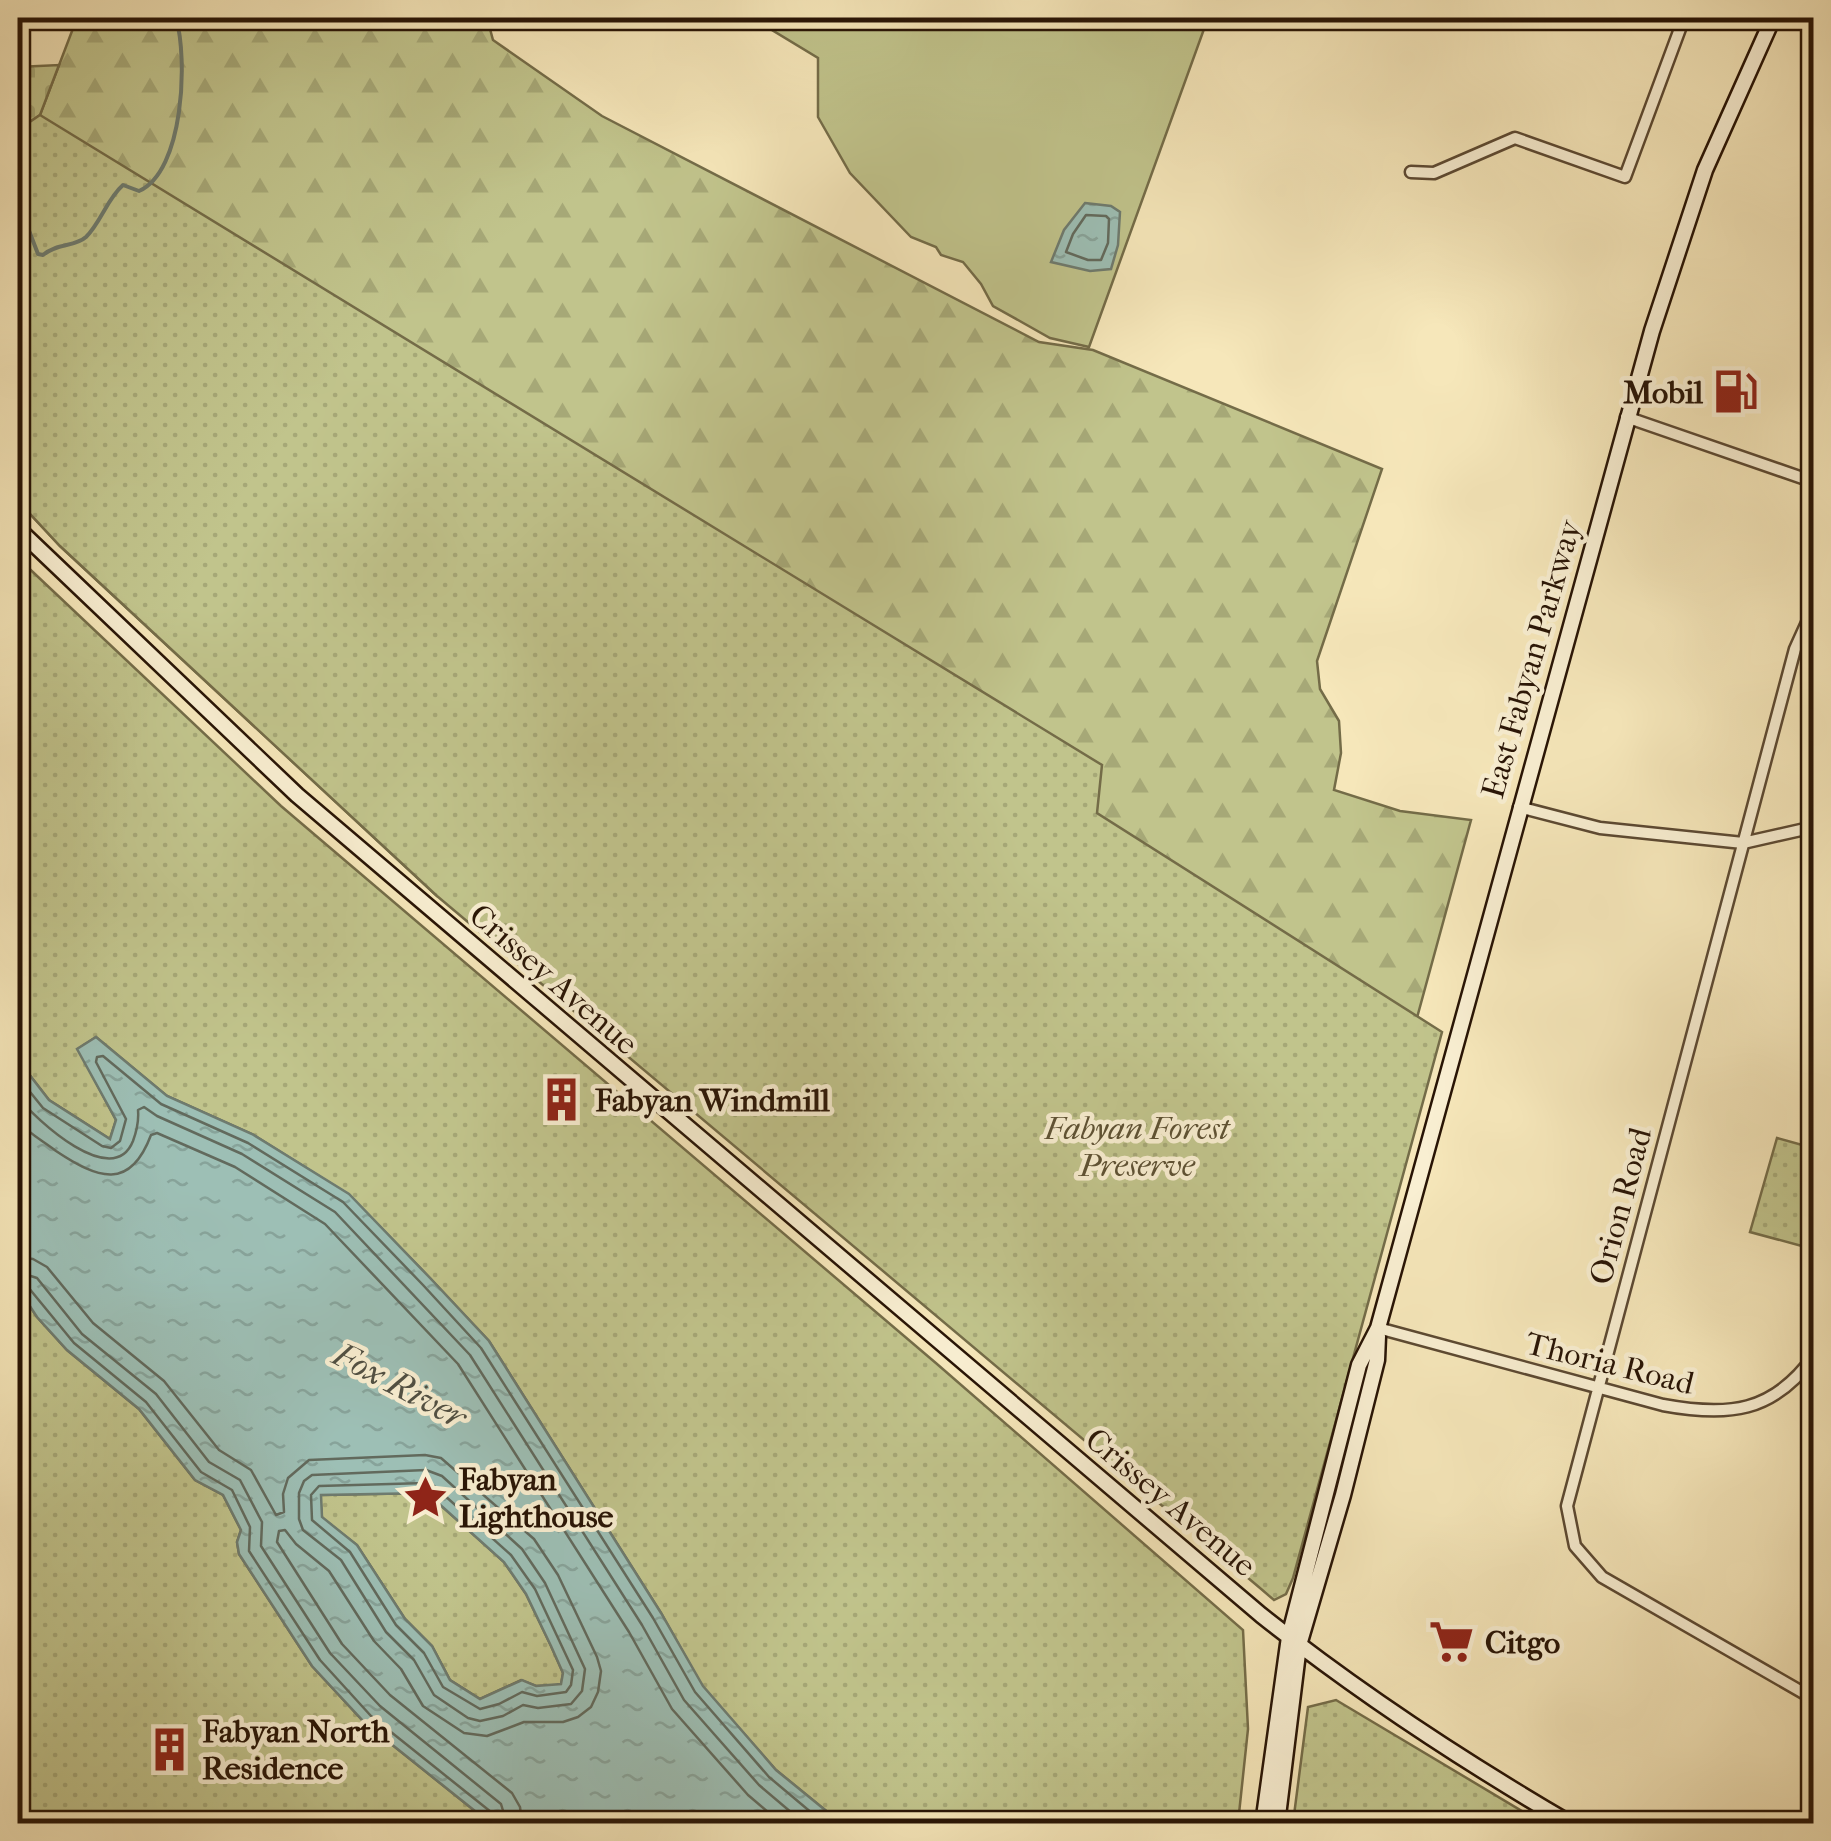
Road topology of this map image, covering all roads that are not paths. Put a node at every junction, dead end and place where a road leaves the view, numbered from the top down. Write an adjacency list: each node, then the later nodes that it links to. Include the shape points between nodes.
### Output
1 (1684, 18): 3 (street, via 1625,177 1514,138 1434,173)
2 (1773, 18): 4 (main road, East Fabyan Parkway, via 1705,170)
3 (1411, 172)
4 (1626, 417): 5 (street); 8 (main road, East Fabyan Parkway)
5 (1814, 482)
6 (18, 529): 14 (main road, Crissey Avenue, via 297,795)
7 (1814, 607): 10 (street, Orion Road, via 1795,649)
8 (1519, 806): 10 (street, via 1600,828); 11 (main road, East Fabyan Parkway)
9 (1814, 828): 10 (street)
10 (1742, 842): 13 (street, Orion Road)
11 (1378, 1328): 13 (street, Thoria Road); 14 (main road, East Fabyan Parkway, via 1377,1360 1343,1496)
12 (1814, 1356): 13 (street, Thoria Road, via 1777,1394 1740,1410 1705,1413)
13 (1598, 1388): 15 (street, Orion Road, via 1567,1506 1575,1546 1602,1577)
14 (1294, 1641): 16 (main road); 17 (main road); 18 (main road, Crissey Avenue, via 1368,1696)
15 (1814, 1699)
16 (1263, 1824)
17 (1277, 1824)
18 (1571, 1824)

